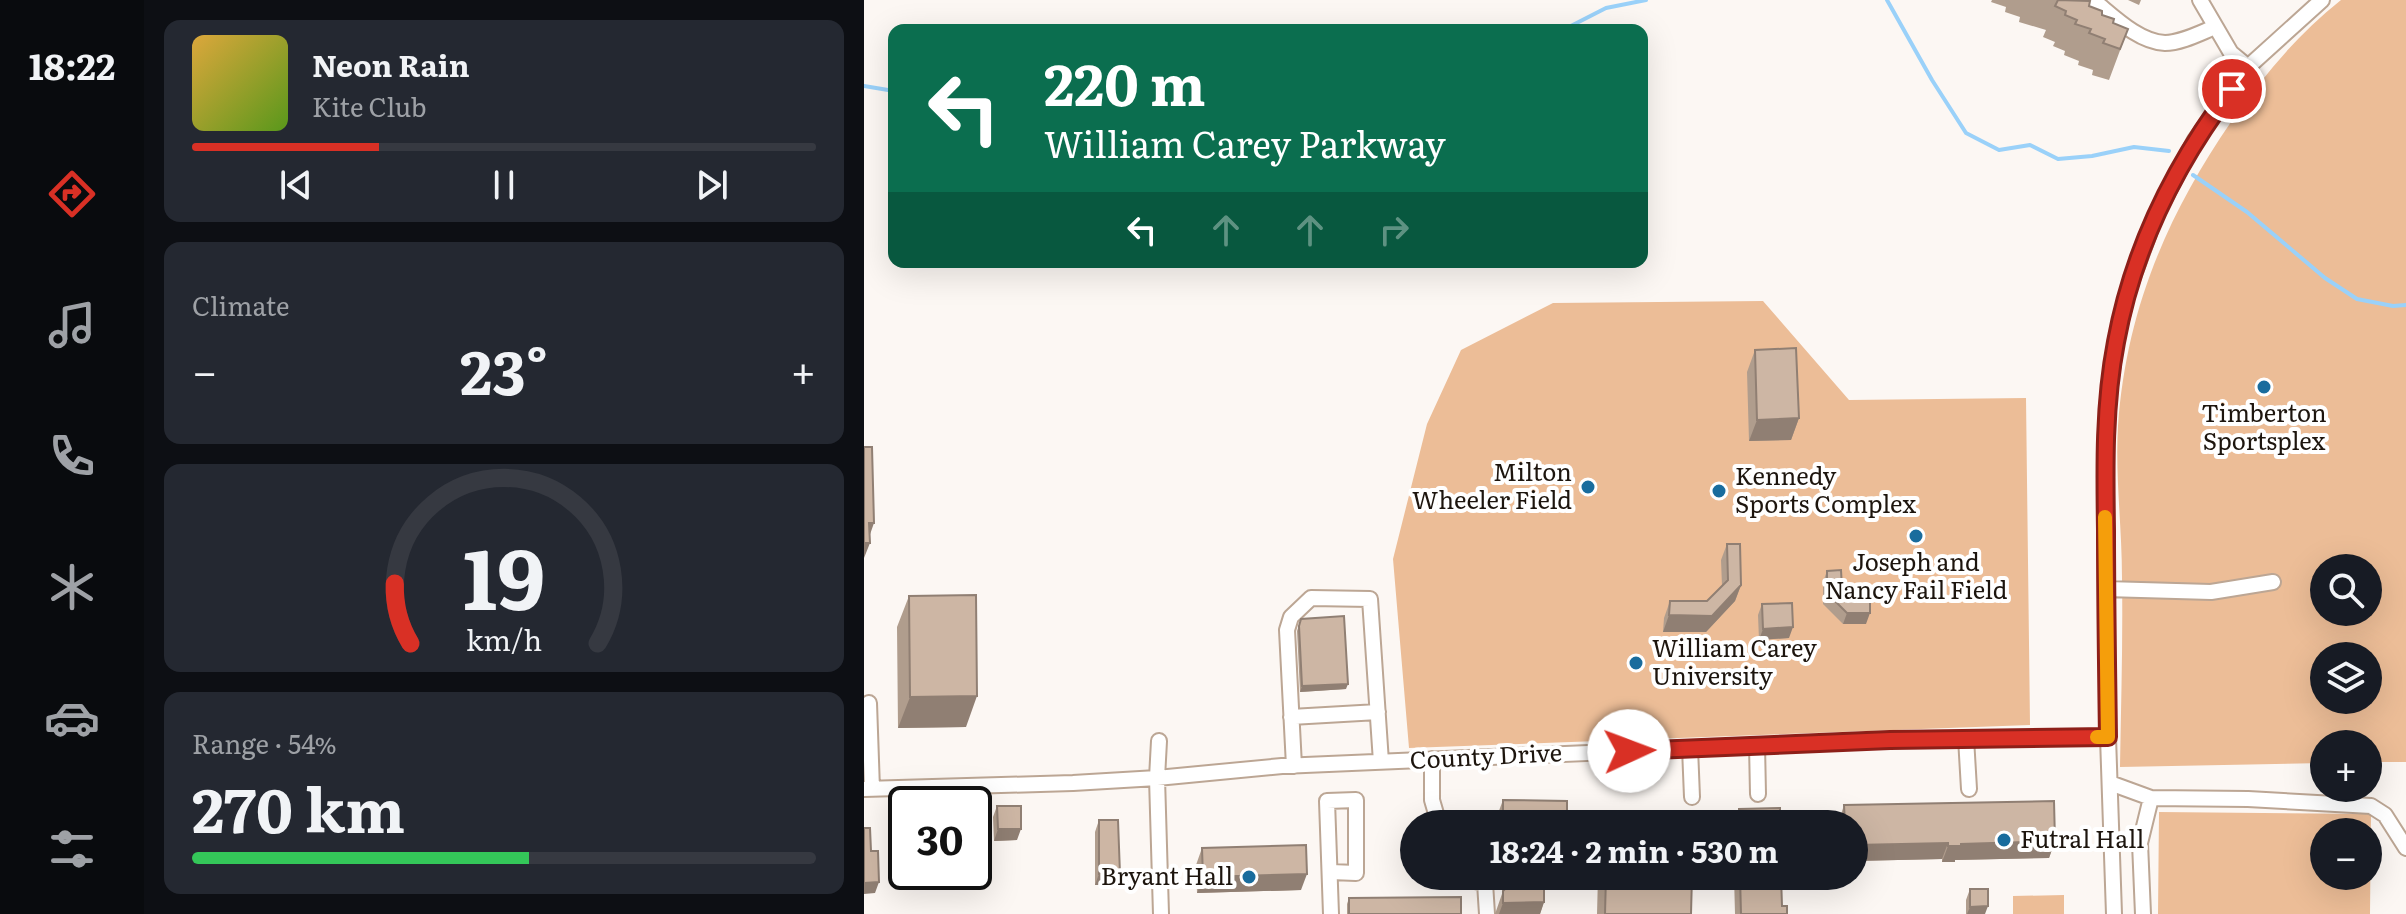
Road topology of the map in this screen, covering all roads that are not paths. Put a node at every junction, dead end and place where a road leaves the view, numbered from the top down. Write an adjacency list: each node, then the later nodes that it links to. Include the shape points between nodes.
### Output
1 (2093, 0): 4 (street, via 2142,37 2165,43)
2 (2200, 0): 4 (street)
3 (2322, 0): 5 (street)
4 (2215, 27): 5 (street, via 2231,53)
5 (2248, 67): 7 (street, via 2178,171 2128,291 2106,427)
6 (2273, 582): 7 (street, via 2211,592)
7 (2106, 589): 11 (street)
8 (869, 703): 21 (street)
9 (1378, 712): 10 (street); 10 (street, via 1370,599 1311,598 1291,617 1287,630); 17 (street)
10 (1291, 717): 18 (street)
11 (2108, 737): 12 (street, County Drive); 20 (street)
12 (1966, 738): 14 (street, County Drive); 22 (street)
13 (1159, 741): 19 (street)
14 (1757, 745): 15 (street, County Drive); 23 (street)
15 (1690, 748): 16 (street, County Drive); 24 (street)
16 (1432, 759): 17 (street, County Drive); 26 (street)
17 (1381, 762): 18 (street, County Drive)
18 (1294, 766): 19 (street, County Drive)
19 (1157, 778): 21 (street, County Drive); 30 (street)
20 (2110, 783): 25 (street); 33 (street)
21 (868, 789)
22 (1969, 789)
23 (1758, 794)
24 (1692, 797)
25 (2151, 798): 27 (street, via 2371,806 2385,815); 34 (street, via 2140,843)
26 (1435, 810)
27 (2406, 848)
28 (1331, 872): 28 (street, via 1327,801 1356,800 1356,873); 31 (street)
29 (1485, 890): 32 (street)
30 (1161, 914)
31 (1331, 914)
32 (1487, 914)
33 (2114, 914)
34 (2143, 914)

